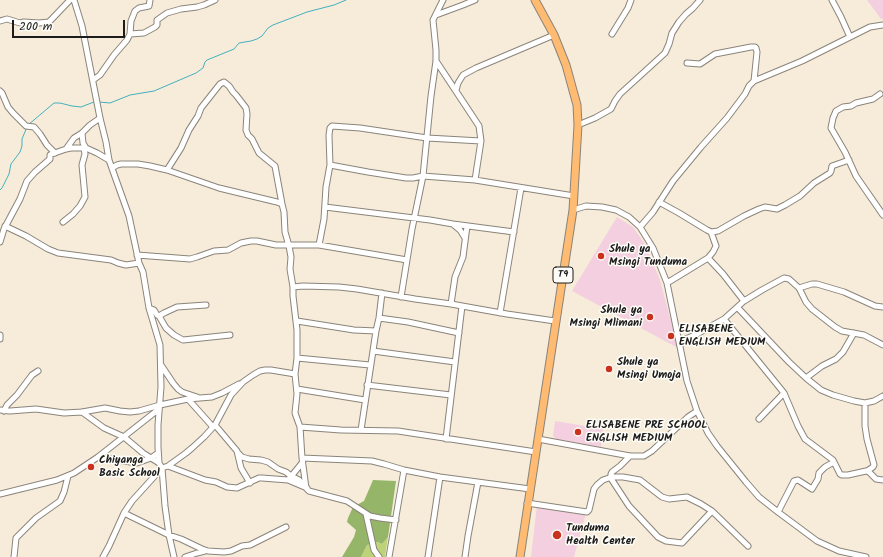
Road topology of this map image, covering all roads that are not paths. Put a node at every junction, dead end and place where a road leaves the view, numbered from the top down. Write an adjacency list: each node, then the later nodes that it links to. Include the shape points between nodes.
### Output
1 (70, 0): 12 (street, via 49,22 20,23 7,19)
2 (74, 0): 20 (street)
3 (150, 0): 14 (street, via 149,6 135,11)
4 (215, 0): 14 (street, via 204,6 167,13 157,20 155,27 144,33)
5 (443, 0): 11 (street)
6 (475, 0): 11 (street)
7 (535, 0): 16 (highway, T9)
8 (631, 0): 15 (street)
9 (700, 0): 26 (street, via 679,22 665,53 620,94 611,109)
10 (831, 0): 17 (street, via 842,17)
11 (436, 15): 18 (street)
12 (0, 21)
13 (883, 25): 17 (street)
14 (130, 34): 20 (street, via 100,75)
15 (612, 34)
16 (554, 35): 22 (street, via 463,75); 26 (highway, T9, via 566,65 577,105)
17 (850, 37): 21 (street)
18 (436, 61): 22 (street); 28 (street)
19 (687, 63): 21 (street, via 700,64 715,54 755,47 757,52)
20 (93, 80): 25 (street)
21 (754, 81): 42 (street, via 727,118 672,181)
22 (456, 90): 29 (street, via 479,126)
23 (0, 91): 32 (street, via 13,114 26,126 34,127)
24 (880, 94): 34 (street, via 873,99 836,111 831,128)
25 (100, 118): 27 (street); 33 (street)
26 (578, 125): 41 (highway, T9)
27 (82, 133): 30 (street); 31 (street)
28 (427, 138): 29 (street); 35 (street, via 332,126 329,135); 38 (street)
29 (481, 141): 39 (street)
30 (66, 148): 31 (street); 32 (street)
31 (85, 148): 33 (street); 48 (street, via 82,165 85,197 73,214)
32 (55, 153): 50 (street, via 27,181 20,200)
33 (109, 160): 36 (street)
34 (849, 160): 46 (street, via 856,176); 54 (street, via 832,166 830,173 785,205 759,209 718,231)
35 (330, 165): 38 (street, via 398,177); 44 (street)
36 (112, 168): 37 (street, via 121,164 138,164); 59 (street, via 129,216)
37 (167, 170): 43 (street, via 219,188); 43 (street, via 201,108 224,82 246,108 248,135 259,153 275,166)
38 (423, 176): 39 (street); 47 (street)
39 (475, 180): 40 (street)
40 (521, 188): 41 (street); 53 (street)
41 (574, 196): 45 (highway, T9)
42 (659, 202): 52 (street); 54 (street)
43 (282, 204): 58 (street)
44 (325, 207): 47 (street); 57 (street)
45 (574, 210): 52 (street, via 586,206 616,210); 80 (highway, T9)
46 (883, 215)
47 (414, 218): 49 (street); 61 (street)
48 (63, 222)
49 (453, 224): 51 (street); 55 (street)
50 (5, 226): 56 (street); 62 (street, via 58,253 111,260 126,265)
51 (467, 226): 53 (street); 55 (street)
52 (640, 227): 63 (street, via 653,248)
53 (514, 232): 75 (street)
54 (711, 232): 60 (street, via 716,248)
55 (465, 239): 69 (street)
56 (0, 242)
57 (319, 245): 58 (street); 61 (street)
58 (289, 246): 59 (street, via 246,241 228,250 214,251 186,260); 64 (street)
59 (137, 255): 62 (street)
60 (708, 258): 63 (street); 68 (street)
61 (407, 260): 67 (street)
62 (139, 263): 73 (street)
63 (667, 283): 87 (street)
64 (293, 287): 66 (street, via 339,287); 79 (street)
65 (799, 288): 68 (street, via 784,278); 72 (street, via 817,284 844,292 874,306); 83 (street, via 806,302 818,314 842,330)
66 (382, 293): 67 (street); 77 (street)
67 (400, 297): 69 (street)
68 (744, 301): 74 (street)
69 (451, 304): 71 (street)
70 (206, 305): 76 (street, via 178,308)
71 (462, 306): 75 (street); 82 (street)
72 (883, 307)
73 (149, 308): 76 (street); 92 (street, via 160,345)
74 (738, 308): 78 (street); 96 (street)
75 (500, 313): 80 (street)
76 (159, 316): 85 (street, via 166,328 183,340)
77 (379, 318): 81 (street); 82 (street)
78 (724, 319): 87 (street); 100 (street)
79 (297, 321): 81 (street); 90 (street)
80 (556, 321): 117 (highway, T9)
81 (376, 331): 89 (street)
82 (459, 333): 91 (street)
83 (854, 333): 88 (street); 96 (street, via 836,359)
84 (0, 335): 86 (street)
85 (230, 335)
86 (0, 339)
87 (679, 342): 109 (street, via 687,381)
88 (883, 345)
89 (373, 351): 91 (street); 93 (street)
90 (297, 358): 93 (street); 95 (street)
91 (455, 362): 101 (street)
92 (161, 364): 103 (street, via 178,389); 107 (street, via 162,387)
93 (370, 365): 98 (street)
94 (38, 371): 108 (street)
95 (295, 374): 97 (street, via 265,370); 99 (street)
96 (806, 378): 106 (street, via 821,390)
97 (243, 382): 103 (street, via 212,397); 112 (street, via 231,395)
98 (367, 385): 101 (street); 105 (street)
99 (297, 389): 105 (street); 113 (street, via 295,413)
100 (784, 393): 111 (street); 125 (street, via 805,438)
101 (451, 396): 116 (street)
102 (883, 396): 106 (street)
103 (200, 397): 104 (street)
104 (188, 399): 107 (street); 112 (street)
105 (365, 400): 114 (street)
106 (865, 403): 129 (street, via 865,426 874,465)
107 (159, 407): 110 (street, via 139,411 105,408); 115 (street); 119 (street)
108 (2, 409): 110 (street)
109 (697, 411): 121 (street, via 648,454); 142 (street, via 717,446 759,497)
110 (82, 412): 115 (street, via 104,428)
111 (759, 419)
112 (214, 426): 120 (street); 127 (street, via 192,448)
113 (300, 427): 114 (street); 124 (street)
114 (361, 430): 116 (street, via 398,431)
115 (124, 437): 122 (street); 123 (street)
116 (446, 439): 118 (street)
117 (538, 439): 118 (highway, T9); 121 (street)
118 (536, 452): 138 (highway, T9)
119 (158, 453): 123 (street); 126 (street)
120 (238, 453): 133 (street, via 242,457 268,462 286,472); 135 (street, via 241,468)
121 (630, 456): 132 (street, via 612,472)
122 (98, 458): 123 (street, via 137,463); 130 (street)
123 (151, 458): 126 (street)
124 (302, 460): 128 (street, via 372,461); 133 (street); 137 (street)
125 (834, 462): 129 (street, via 842,475); 142 (street, via 825,467 812,489 798,480 794,481)
126 (161, 466): 127 (street); 143 (street); 147 (street)
127 (168, 466): 135 (street, via 227,487 236,488)
128 (404, 470): 131 (street); 145 (street)
129 (867, 471): 134 (street, via 876,479)
130 (68, 476): 139 (street); 150 (street, via 60,501 36,518 16,538)
131 (440, 477): 136 (street); 156 (street)
132 (611, 477): 140 (street, via 600,482 594,489 587,512); 141 (street, via 640,480 662,497 686,497); 141 (street, via 629,506 658,537 666,541 682,543)
133 (289, 478): 135 (street, via 260,478); 137 (street)
134 (883, 480)
135 (250, 482)
136 (478, 482): 138 (street); 157 (street)
137 (306, 488): 144 (street, via 346,501)
138 (530, 488): 140 (highway, T9)
139 (0, 494)
140 (527, 503): 158 (highway, T9)
141 (712, 511): 148 (street)
142 (778, 512): 159 (street, via 817,541 839,551)
143 (124, 513): 147 (street); 151 (street)
144 (366, 514): 145 (street); 154 (street, via 374,550)
145 (396, 520): 155 (street)
146 (286, 527): 149 (street, via 250,545 231,551)
147 (169, 535): 149 (street); 152 (street)
148 (748, 546)
149 (206, 551): 153 (street)
150 (14, 557)
151 (103, 557)
152 (174, 557)
153 (185, 557)
154 (379, 557)
155 (389, 557)
156 (428, 557)
157 (465, 557)
158 (520, 557)
159 (866, 557)

